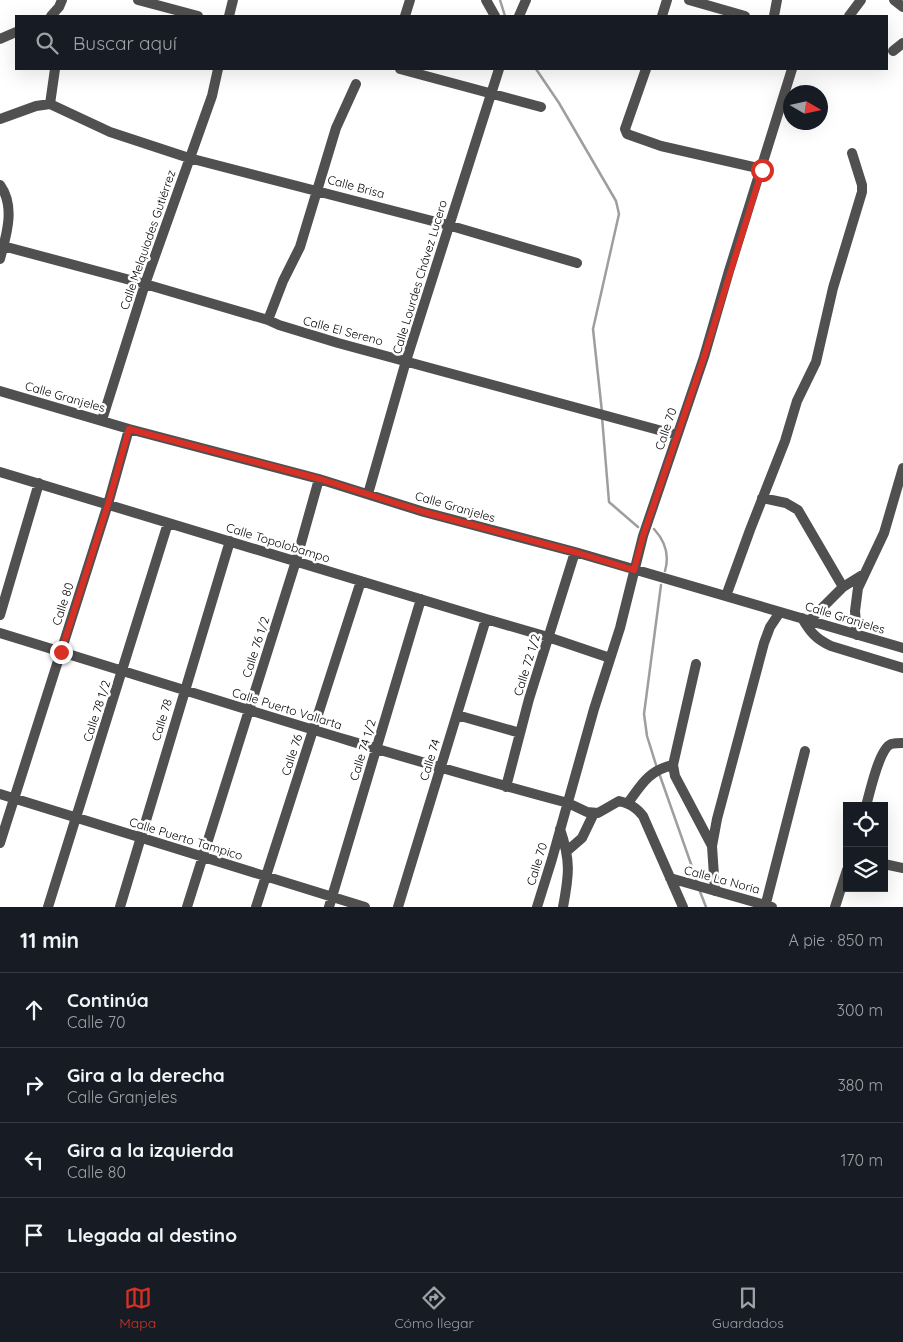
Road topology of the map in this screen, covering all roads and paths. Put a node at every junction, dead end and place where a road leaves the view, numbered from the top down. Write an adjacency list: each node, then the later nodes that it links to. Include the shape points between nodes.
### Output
1 (62, 0): 13 (street)
2 (138, 0): 14 (street)
3 (233, 0): 15 (street)
4 (410, 0): 16 (street)
5 (486, 0): 17 (street)
6 (526, 0): 18 (street)
7 (668, 0): 19 (street)
8 (689, 0): 20 (street)
9 (777, 0): 21 (street)
10 (861, 0): 22 (street)
11 (894, 0): 12 (street)
12 (903, 7)
13 (52, 15)
14 (194, 15)
15 (228, 15)
16 (405, 15)
17 (494, 15)
18 (519, 15)
19 (662, 15)
20 (742, 15)
21 (774, 15)
22 (850, 15)
23 (15, 32): 24 (street)
24 (0, 39)
25 (903, 43): 26 (street)
26 (892, 51)
27 (55, 70): 35 (street)
28 (218, 70): 39 (street, Calle Melquiades Gutiérrez)
29 (404, 70): 34 (street)
30 (499, 70): 34 (street, Calle Lourdes Chávez Lucero)
31 (646, 70): 40 (street, via 625,132 661,146)
32 (792, 70): 40 (street, Calle 70)
33 (356, 84): 42 (street, via 336,128)
34 (490, 94): 36 (street); 43 (street, Calle Lourdes Chávez Lucero)
35 (50, 104): 37 (street); 39 (street, Calle Brisa, via 128,139)
36 (540, 108)
37 (0, 120)
38 (852, 153): 59 (street, via 862,186 860,201 833,288 816,362 797,402)
39 (190, 158): 42 (street, Calle Brisa); 47 (street, Calle Melquiades Gutiérrez)
40 (762, 170): 53 (street, Calle 70)
41 (0, 185): 44 (street, via 9,204)
42 (318, 190): 43 (street, Calle Brisa); 48 (street, via 300,247)
43 (448, 225): 46 (street, Calle Brisa); 49 (street, Calle Lourdes Chávez Lucero)
44 (3, 246): 45 (street); 47 (street, Calle El Sereno)
45 (0, 259)
46 (577, 263)
47 (145, 284): 48 (street, Calle El Sereno); 51 (street, Calle Melquiades Gutiérrez)
48 (268, 320): 49 (street, Calle El Sereno, via 329,341)
49 (406, 360): 53 (street, Calle El Sereno); 58 (street, Calle Lourdes Chávez Lucero)
50 (0, 391): 51 (street, Calle Granjeles)
51 (102, 420): 52 (street, Calle Granjeles)
52 (129, 429): 56 (street, Calle Granjeles); 60 (street, Calle 80)
53 (677, 435): 65 (street, Calle 70)
54 (903, 468): 66 (street, via 884,533)
55 (0, 472): 57 (street, Calle Topolobampo)
56 (320, 479): 58 (street, Calle Granjeles); 64 (street, Calle 76 1/2)
57 (39, 483): 60 (street, Calle Topolobampo); 72 (street)
58 (368, 494): 63 (street, Calle Granjeles)
59 (762, 498): 68 (street, via 786,503 798,510); 69 (street)
60 (108, 504): 61 (street, Calle Topolobampo); 79 (street, Calle 80)
61 (168, 523): 62 (street, Calle Topolobampo); 83 (street, Calle 78 1/2)
62 (230, 541): 64 (street, Calle Topolobampo); 84 (street, Calle 78)
63 (575, 552): 65 (street, Calle Granjeles); 77 (street, Calle 72 1/2)
64 (296, 561): 67 (street, Calle Topolobampo); 85 (street, Calle 76 1/2)
65 (634, 570): 69 (street, Calle Granjeles); 80 (street, Calle 70)
66 (864, 574): 68 (street); 76 (street, via 855,601)
67 (360, 581): 70 (street, Calle Topolobampo); 87 (street, Calle 76)
68 (843, 586): 74 (street)
69 (726, 596): 71 (street, Calle Granjeles)
70 (421, 599): 73 (street, Calle Topolobampo); 90 (street, Calle 74 1/2)
71 (780, 612): 74 (street, Calle Granjeles); 105 (street, via 770,627 759,660 716,819)
72 (0, 615)
73 (486, 619): 77 (street, Calle Topolobampo); 86 (street, Calle 74)
74 (806, 619): 76 (street, Calle Granjeles); 82 (street, via 812,635 820,641)
75 (0, 633): 79 (street, Calle Puerto Vallarta)
76 (857, 635): 78 (street, Calle Granjeles)
77 (548, 637): 80 (street, Calle Topolobampo); 88 (street, Calle 72 1/2)
78 (903, 648)
79 (61, 652): 83 (street, Calle Puerto Vallarta); 96 (street, Calle 80)
80 (610, 658): 98 (street, Calle 70)
81 (696, 664): 92 (street)
82 (903, 668)
83 (123, 671): 84 (street, Calle Puerto Vallarta); 101 (street, Calle 78 1/2)
84 (184, 690): 85 (street, Calle Puerto Vallarta); 103 (street, Calle 78)
85 (249, 711): 87 (street, Calle Puerto Vallarta); 107 (street, Calle 76 1/2)
86 (456, 715): 88 (street); 93 (street, Calle 74)
87 (313, 730): 90 (street, Calle Puerto Vallarta); 110 (street, Calle 76)
88 (520, 733): 94 (street, Calle 72 1/2)
89 (903, 743): 97 (street, via 885,748)
90 (376, 749): 93 (street, Calle Puerto Vallarta); 114 (street, Calle 74 1/2)
91 (805, 751): 115 (street)
92 (668, 766): 99 (street, via 647,777); 105 (street)
93 (440, 768): 94 (street, Calle Puerto Vallarta); 122 (street, Calle 74)
94 (506, 786): 98 (street, Calle Puerto Vallarta)
95 (0, 794): 96 (street, Calle Puerto Tampico)
96 (14, 798): 101 (street, Calle Puerto Tampico); 104 (street, Calle 80)
97 (867, 802)
98 (568, 803): 100 (street); 102 (street, Calle 70)
99 (628, 803): 100 (street, via 619,801 598,814); 111 (street, Calle La Noria, via 643,816)
100 (594, 813): 106 (street, via 582,838)
101 (76, 818): 103 (street, Calle Puerto Tampico); 116 (street, Calle 78 1/2)
102 (560, 829): 106 (street, Calle 70); 123 (street, Calle 70)
103 (140, 838): 107 (street, Calle Puerto Tampico); 117 (street, Calle 78)
104 (0, 843)
105 (712, 846): 113 (street)
106 (567, 851): 124 (street, Calle 70)
107 (203, 857): 110 (street, Calle Puerto Tampico); 118 (street, Calle 76 1/2)
108 (888, 865): 109 (street)
109 (903, 868)
110 (266, 876): 114 (street, Calle Puerto Tampico); 119 (street, Calle 76)
111 (670, 878): 113 (street, Calle La Noria); 125 (street)
112 (843, 882): 126 (street)
113 (712, 890): 115 (street, Calle La Noria)
114 (332, 896): 120 (street, Calle 74 1/2); 121 (street, Calle Puerto Tampico)
115 (767, 906)
116 (48, 907)
117 (120, 907)
118 (187, 907)
119 (256, 907)
120 (329, 907)
121 (365, 907)
122 (398, 907)
123 (537, 907)
124 (563, 907)
125 (683, 907)
126 (835, 907)

